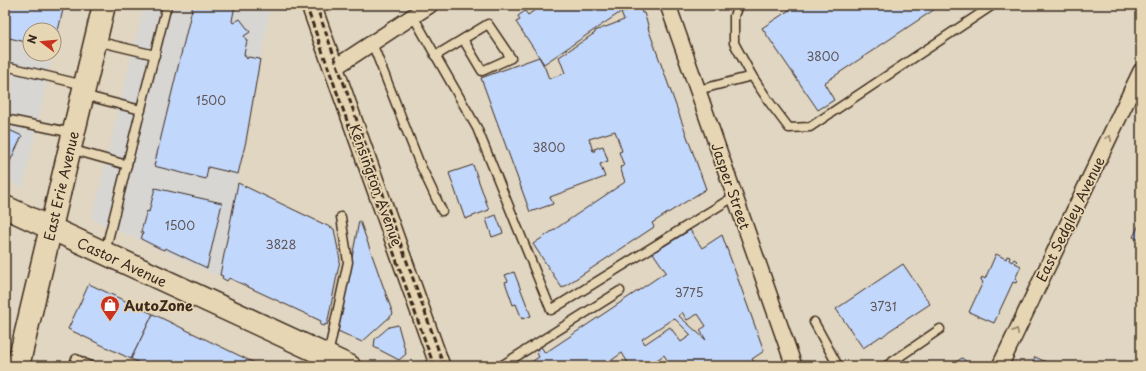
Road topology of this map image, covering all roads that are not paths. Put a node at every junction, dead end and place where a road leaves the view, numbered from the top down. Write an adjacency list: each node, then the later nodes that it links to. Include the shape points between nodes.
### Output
1 (104, 5): 10 (main road, East Erie Avenue)
2 (167, 5): 12 (lane)
3 (311, 5): 15 (street, Kensington Avenue)
4 (430, 5): 8 (street)
5 (668, 5): 19 (street, Jasper Street)
6 (738, 5): 17 (lane, via 734,16 734,43)
7 (993, 5): 17 (lane, via 810,127 789,128)
8 (413, 16): 11 (street); 13 (lane)
9 (463, 39): 9 (lane, via 488,24 511,58 482,72); 13 (lane)
10 (95, 40): 12 (lane); 18 (main road, East Erie Avenue)
11 (372, 43): 15 (street); 26 (lane)
12 (155, 55): 20 (lane)
13 (435, 56): 24 (lane, via 477,128 551,310)
14 (5, 66): 18 (lane)
15 (334, 68): 38 (street, Kensington Avenue)
16 (1141, 71): 43 (street, East Sedgley Avenue, one-way to 16)
17 (752, 76): 19 (lane)
18 (84, 90): 20 (lane); 22 (main road, East Erie Avenue)
19 (698, 90): 24 (street, Jasper Street)
20 (141, 110): 23 (lane)
21 (5, 119): 22 (lane)
22 (71, 141): 23 (lane); 28 (main road, East Erie Avenue)
23 (127, 165): 29 (lane)
24 (735, 196): 40 (street, Jasper Street)
25 (5, 207): 28 (main road, Castor Avenue)
26 (442, 211)
27 (341, 217): 33 (lane, via 348,262)
28 (51, 229): 29 (main road, Castor Avenue); 34 (main road, East Erie Avenue)
29 (104, 253): 33 (main road, Castor Avenue)
30 (620, 291): 39 (lane)
31 (814, 322): 41 (lane)
32 (940, 329): 42 (lane)
33 (327, 356): 37 (main road, Castor Avenue)
34 (18, 366)
35 (73, 366): 36 (lane, via 76,359)
36 (90, 366)
37 (349, 366)
38 (440, 366)
39 (501, 366)
40 (794, 366)
41 (838, 366)
42 (886, 366)
43 (1000, 366)

